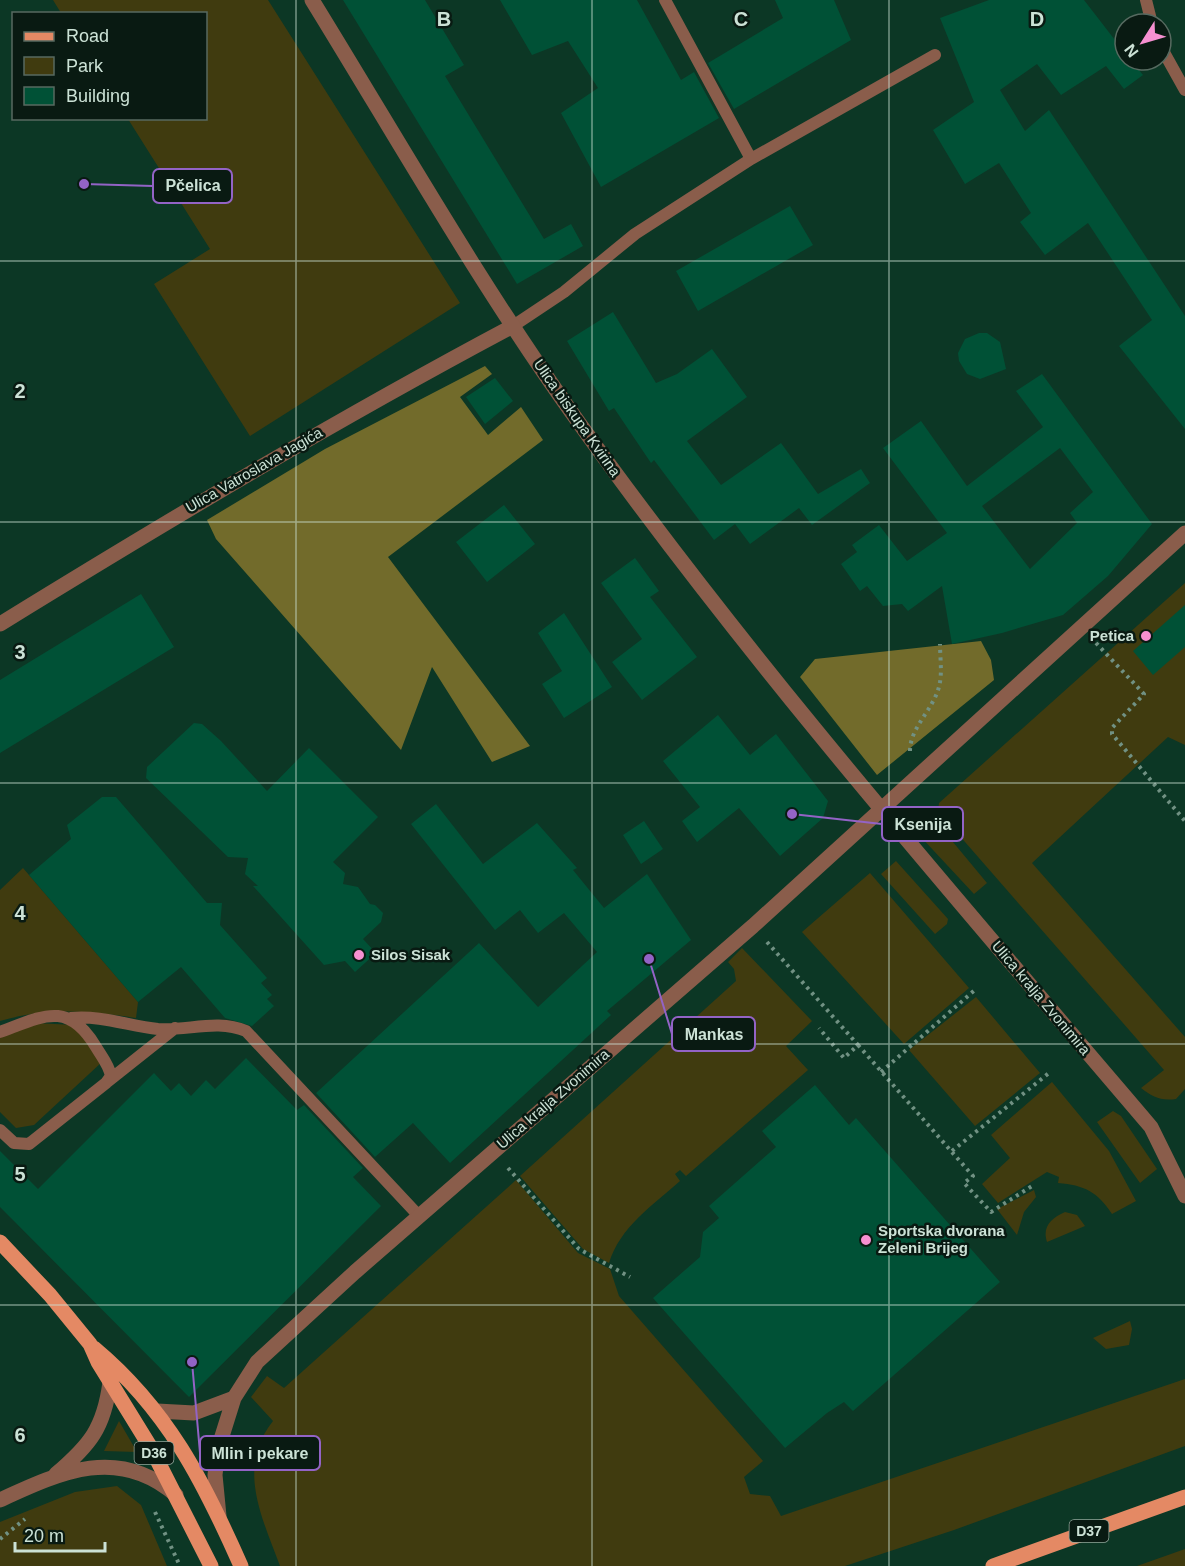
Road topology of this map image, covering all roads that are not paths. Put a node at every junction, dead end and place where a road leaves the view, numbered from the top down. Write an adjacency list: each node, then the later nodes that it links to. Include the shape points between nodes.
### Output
1 (312, 0): 7 (street, Ulica biskupa Kvirina)
2 (664, 0): 6 (lane)
3 (935, 56): 6 (lane)
4 (1173, 71): 5 (lane)
5 (1185, 90)
6 (751, 159): 7 (lane, via 635,234 564,292)
7 (513, 326): 9 (street, Ulica Vatroslava Jagića, via 383,395 200,501); 10 (street, Ulica biskupa Kvirina, via 650,520)
8 (1185, 533): 10 (street, Ulica kralja Zvonimira)
9 (0, 624)
10 (881, 809): 16 (street, Ulica kralja Zvonimira, via 1150,1127); 17 (street, Ulica kralja Zvonimira, via 753,926)
11 (71, 1018): 12 (lane); 13 (lane, via 35,1019); 14 (lane, via 87,1031 110,1068 111,1077)
12 (175, 1028): 14 (lane); 17 (lane, via 228,1026 254,1037)
13 (0, 1032)
14 (106, 1083): 15 (lane, via 29,1143 14,1143)
15 (0, 1130)
16 (1185, 1196)
17 (419, 1216): 21 (street, Ulica kralja Zvonimira, via 257,1362)
18 (0, 1242): 19 (main road, D36)
19 (90, 1344): 20 (main road, D36); 22 (main road, D36)
20 (110, 1382): 23 (street, via 101,1425 80,1454); 24 (main road, D36)
21 (234, 1398): 22 (street, via 194,1413); 27 (street, Ulica kralja Zvonimira, via 214,1474)
22 (157, 1411): 27 (main road, D36, via 196,1469)
23 (55, 1475): 24 (street, via 104,1467 126,1469 155,1480); 26 (street)
24 (176, 1495): 28 (main road, D36)
25 (1185, 1497): 30 (main road, D37)
26 (0, 1500)
27 (219, 1516): 29 (main road, D36)
28 (211, 1566)
29 (241, 1566)
30 (993, 1566)

